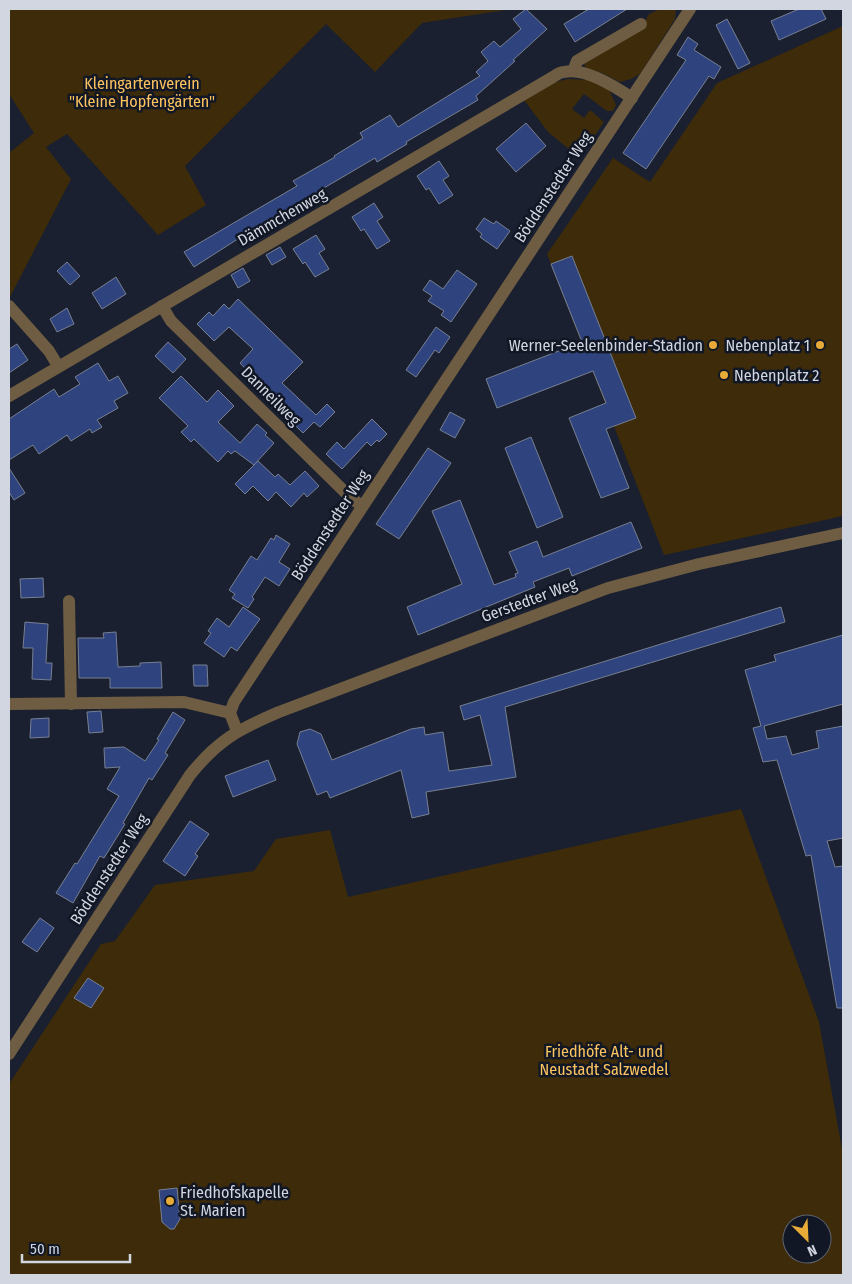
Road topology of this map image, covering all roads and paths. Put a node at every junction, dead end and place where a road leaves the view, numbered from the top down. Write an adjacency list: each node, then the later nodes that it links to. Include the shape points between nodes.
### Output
1 (690, 9): 4 (street, Böddenstedter Weg)
2 (641, 24): 3 (street, Dämmchenweg, via 577,61)
3 (573, 71): 4 (street, via 604,81); 6 (street, Dämmchenweg, via 564,72 526,92)
4 (632, 98): 9 (street, Böddenstedter Weg)
5 (9, 306): 7 (street, via 49,351)
6 (162, 306): 7 (street, Dämmchenweg); 9 (street, Danneilweg, via 171,321)
7 (58, 366): 8 (street, Dämmchenweg)
8 (9, 396)
9 (362, 506): 14 (street, Böddenstedter Weg)
10 (843, 533): 15 (street, Gerstedter Weg, via 698,564 608,588)
11 (69, 601): 13 (street)
12 (9, 704): 13 (street)
13 (71, 704): 14 (street, via 184,702)
14 (230, 713): 15 (street)
15 (237, 730): 16 (street, Böddenstedter Weg, via 212,750 190,775)
16 (9, 1054)

